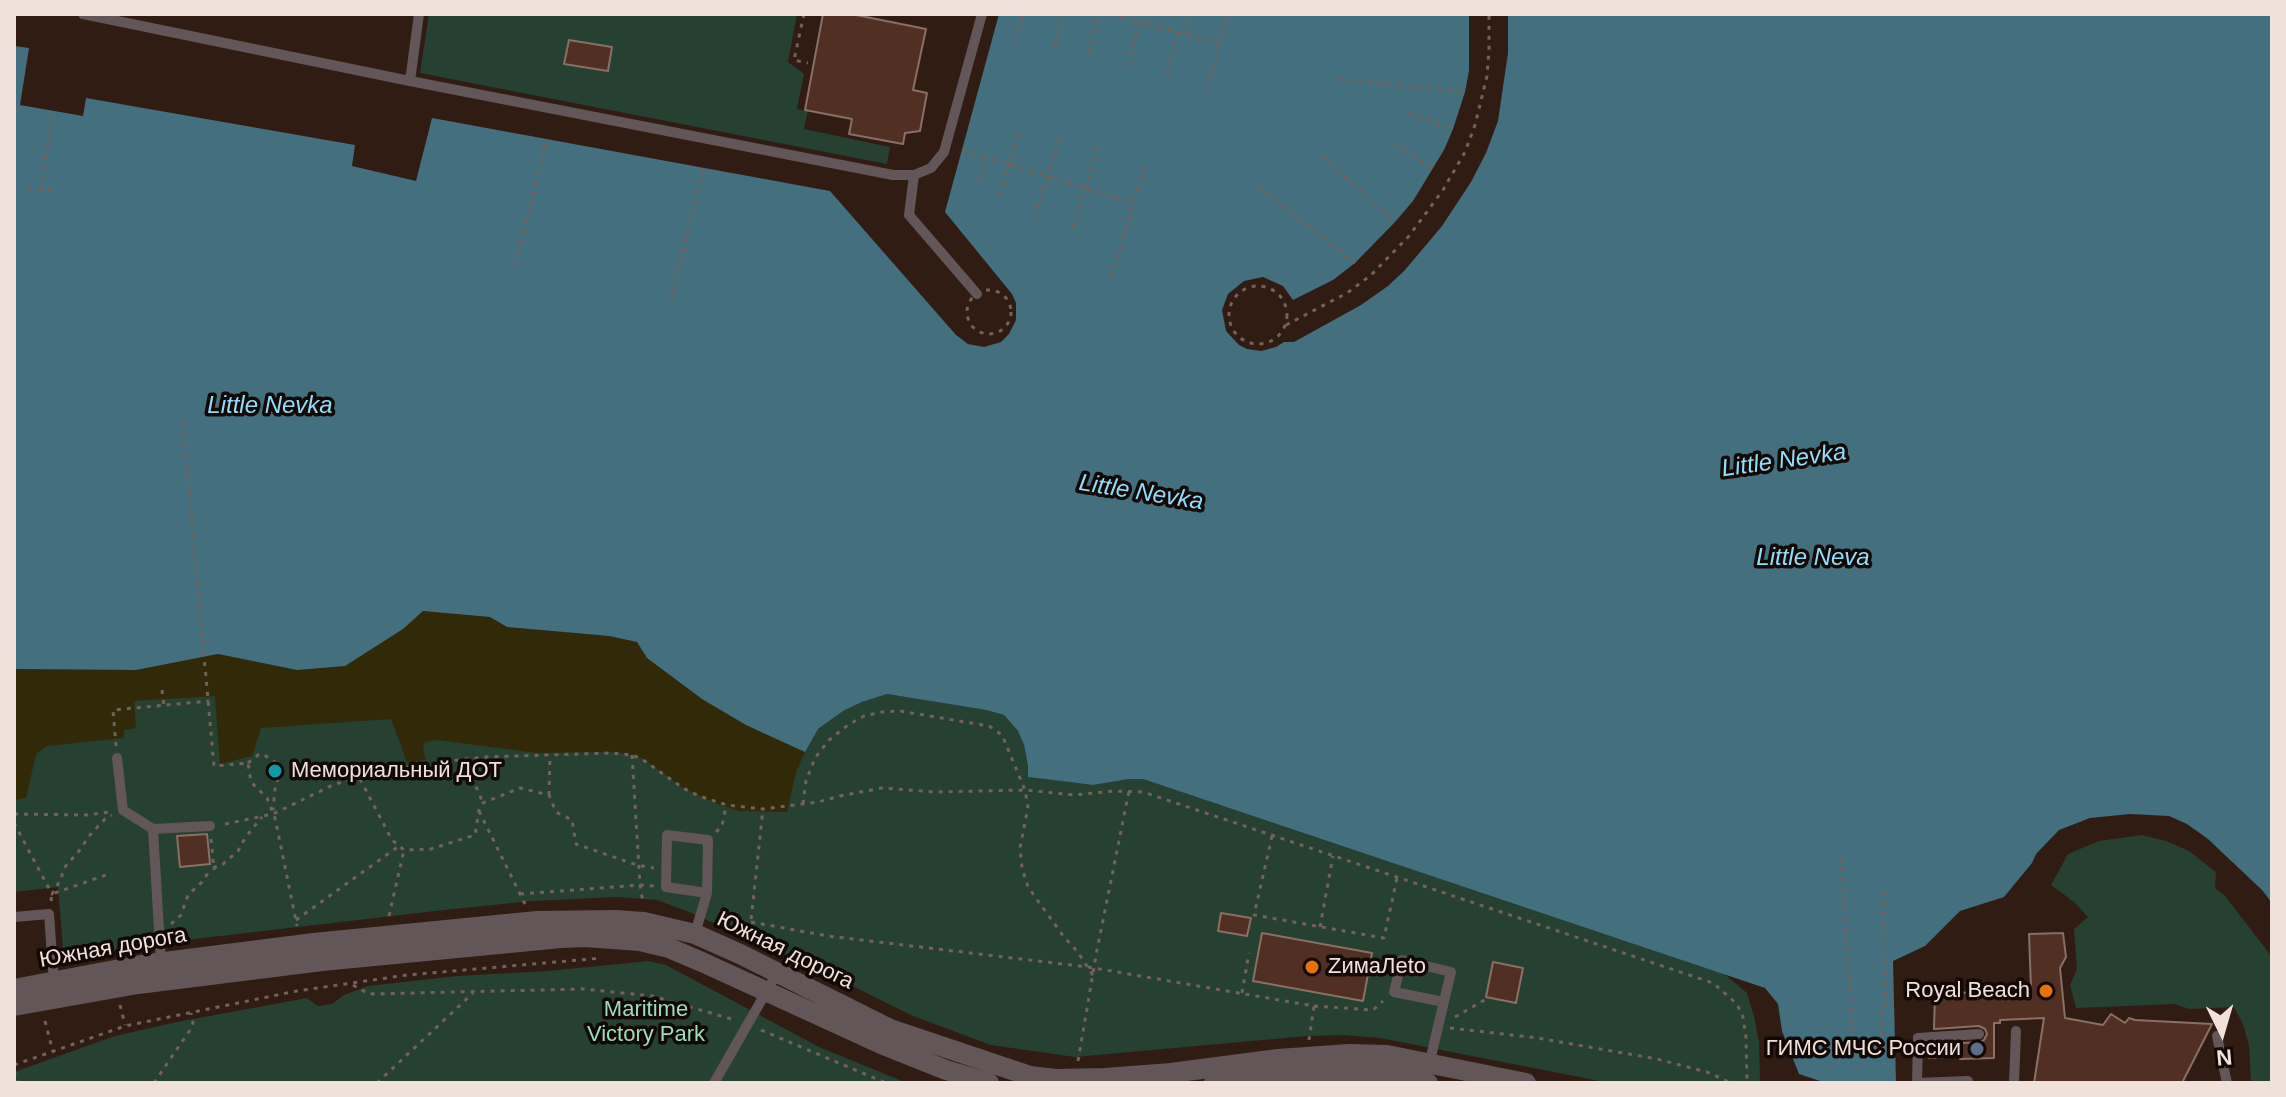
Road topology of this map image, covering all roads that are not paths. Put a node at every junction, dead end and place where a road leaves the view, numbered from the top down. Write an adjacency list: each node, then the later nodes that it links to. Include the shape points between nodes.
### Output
1 (83, 14): 4 (lane)
2 (419, 14): 4 (lane)
3 (982, 14): 5 (lane, via 944,152 931,168)
4 (410, 81): 5 (lane)
5 (914, 175): 6 (lane, via 909,215)
6 (977, 294)
7 (117, 758): 9 (lane, via 123,810)
8 (210, 826): 9 (lane)
9 (153, 829): 14 (lane)
10 (707, 893): 10 (lane, via 708,840 667,835 666,887); 12 (lane)
11 (14, 917): 17 (lane, via 49,914)
12 (695, 934): 13 (lane); 14 (street, Южная дорога, via 644,922 537,921 314,943); 15 (street, Южная дорога)
13 (686, 955): 14 (street, Южная дорога, via 640,941 585,937); 18 (street, Южная дорога)
14 (162, 972): 17 (street, Южная дорога, via 99,972)
15 (777, 973): 18 (lane); 25 (street, Южная дорога, via 890,1029 1030,1076)
16 (14, 989): 17 (street, Южная дорога)
17 (55, 991): 20 (street, Южная дорога)
18 (766, 991): 27 (lane); 28 (street, Южная дорога, via 881,1044)
19 (1444, 1002): 19 (lane, via 1451,972 1402,960 1394,992); 26 (lane)
20 (14, 1006)
21 (2016, 1031): 32 (lane)
22 (1979, 1034): 31 (lane, via 1918,1038 1917,1083)
23 (2217, 1036): 33 (lane)
24 (1317, 1057): 25 (street, Южная дорога, via 1171,1073); 26 (street, Южная дорога, via 1387,1055); 29 (street, Южная дорога, via 1279,1075)
25 (1077, 1075)
26 (1427, 1076): 30 (street, Южная дорога)
27 (714, 1083)
28 (989, 1083)
29 (1214, 1083)
30 (1526, 1083)
31 (1968, 1083)
32 (2014, 1083)
33 (2227, 1083)

